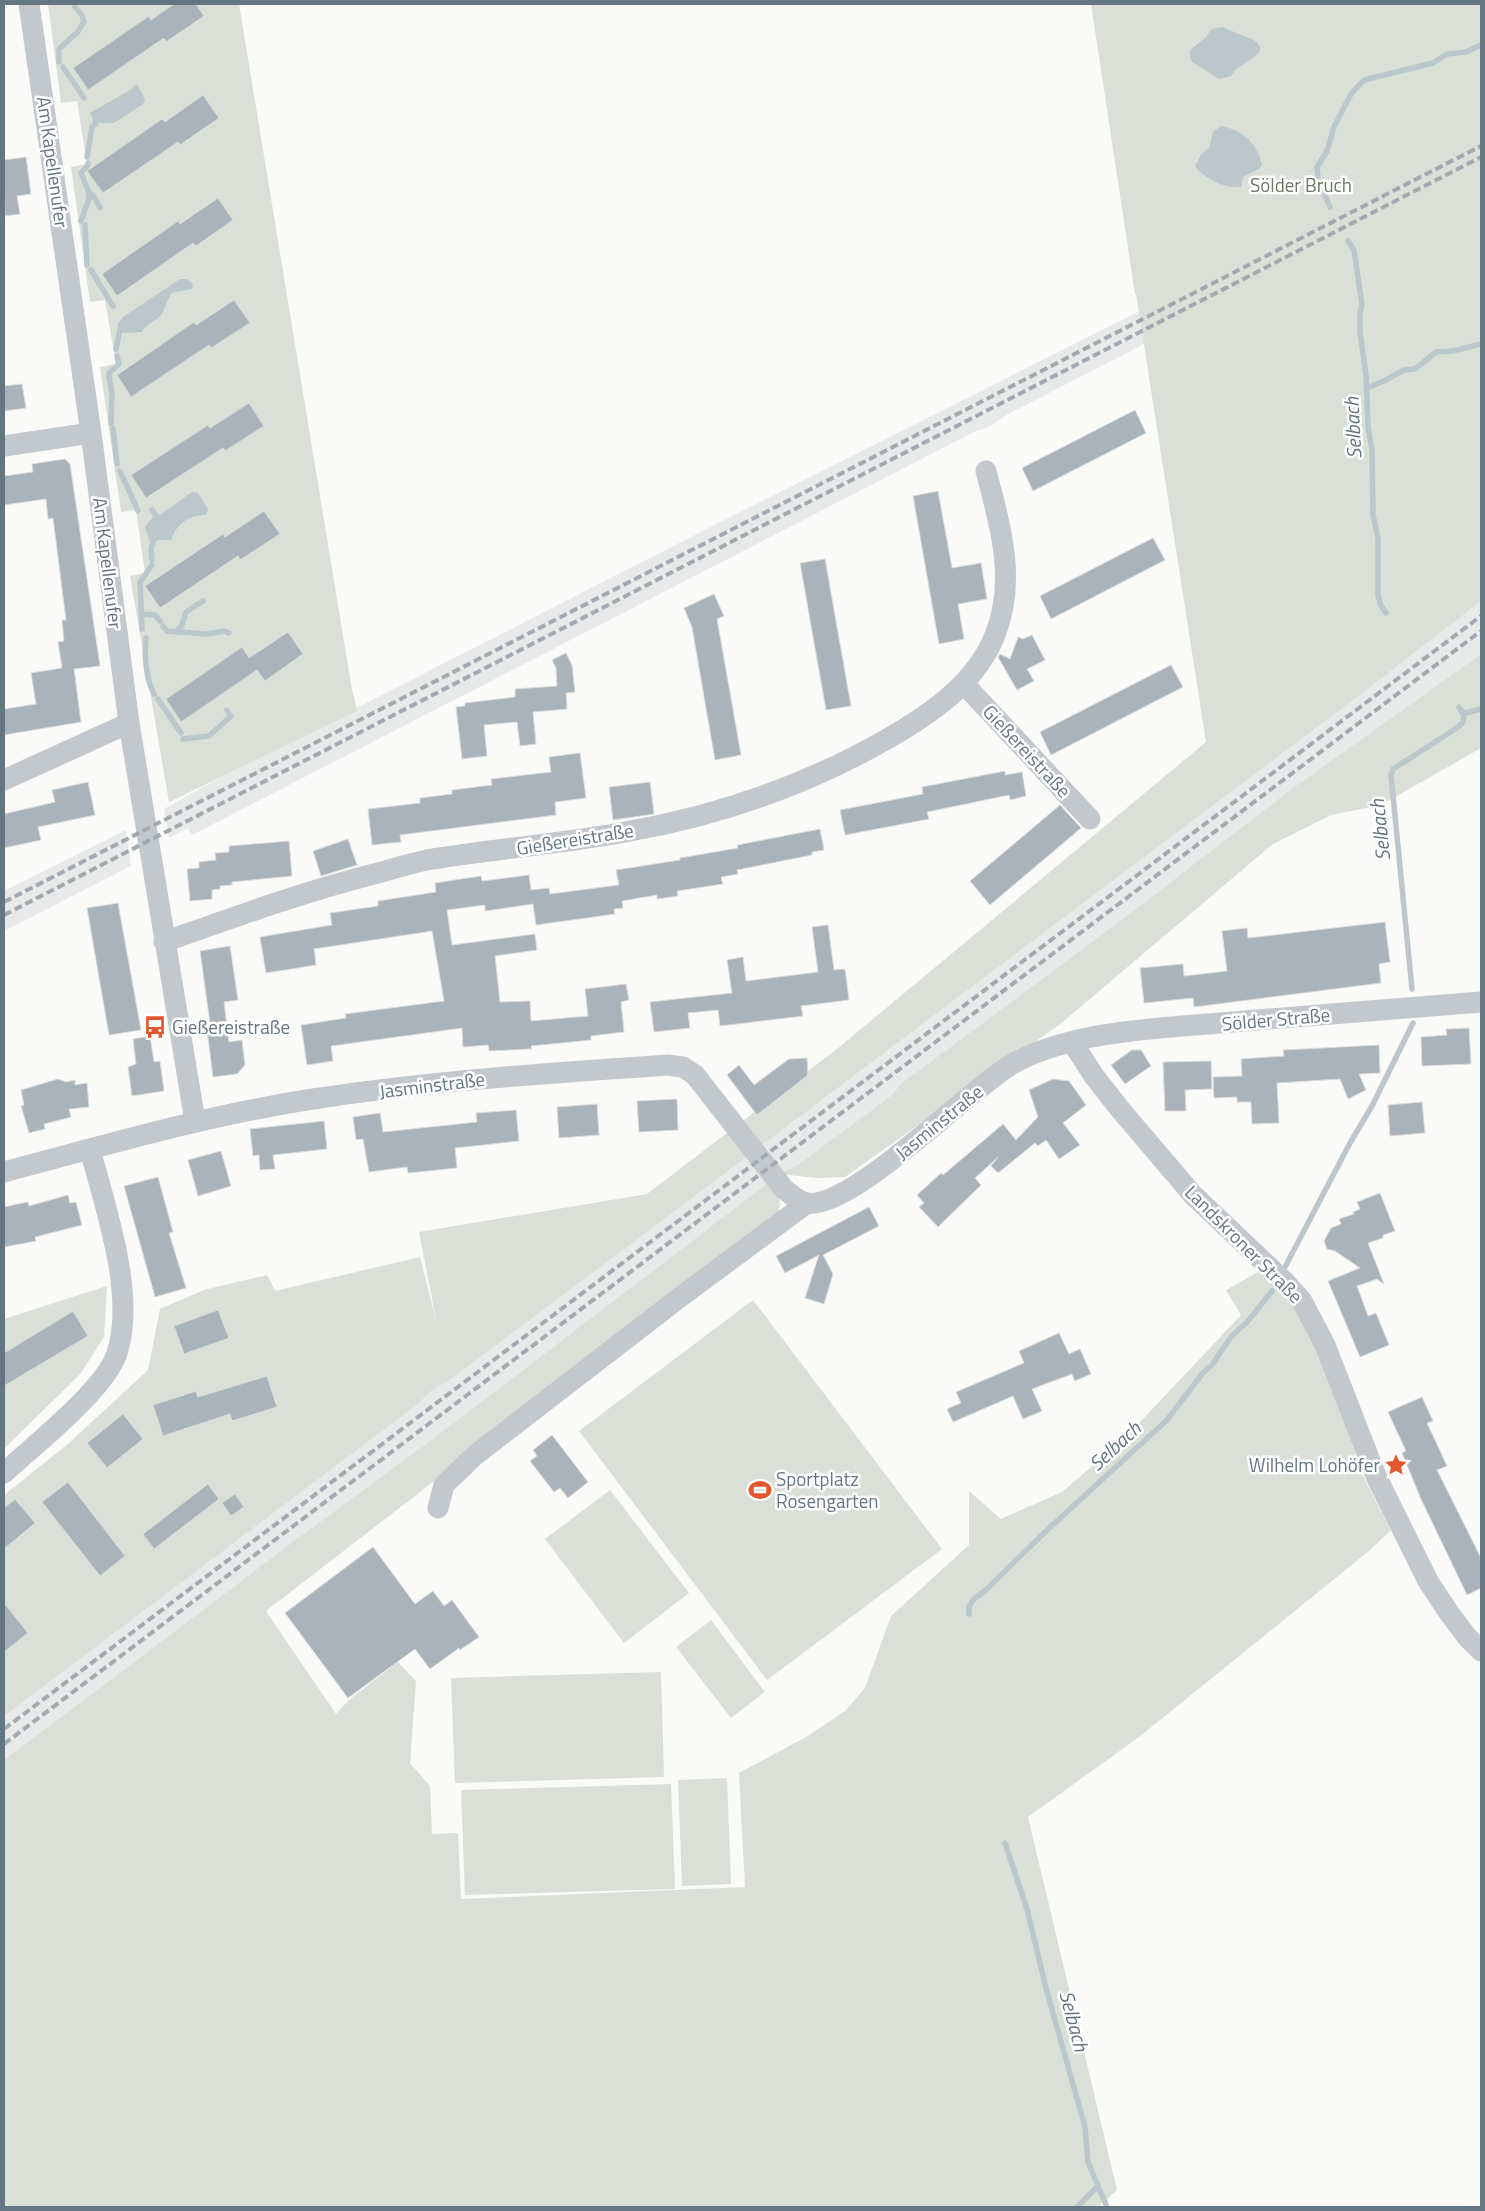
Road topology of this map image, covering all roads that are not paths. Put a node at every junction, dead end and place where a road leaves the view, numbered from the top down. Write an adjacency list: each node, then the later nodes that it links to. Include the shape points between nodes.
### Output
1 (29, 4): 2 (street, Am Kapellenufer)
2 (91, 433): 3 (street); 6 (street, Am Kapellenufer)
3 (4, 446)
4 (986, 471): 5 (street, Gießereistraße, via 1006,553 1006,589 995,636)
5 (964, 684): 8 (street, Gießereistraße); 9 (street, Gießereistraße, via 932,712 856,757 792,786 724,809 625,833 425,861 317,889)
6 (129, 723): 7 (street); 9 (street, Am Kapellenufer)
7 (4, 780)
8 (1090, 818)
9 (164, 942): 12 (street, Am Kapellenufer)
10 (1481, 1002): 11 (street, Sölder Straße, via 1146,1030)
11 (1072, 1042): 15 (street, Jasminstraße, via 1039,1051 1013,1064 860,1182 834,1197); 18 (street, Landskroner Straße, via 1118,1108 1194,1195 1302,1301 1326,1345 1376,1476 1424,1573 1468,1638)
12 (195, 1121): 13 (street, Jasminstraße); 15 (street, Jasminstraße, via 312,1099 474,1079 667,1065 683,1067 695,1076 784,1189)
13 (90, 1149): 14 (street, Jasminstraße); 16 (street, via 113,1237 122,1289 122,1323 117,1354 93,1390)
14 (4, 1172)
15 (807, 1203): 17 (street, Jasminstraße, via 474,1456 444,1485)
16 (4, 1473)
17 (438, 1508)
18 (1481, 1651)

